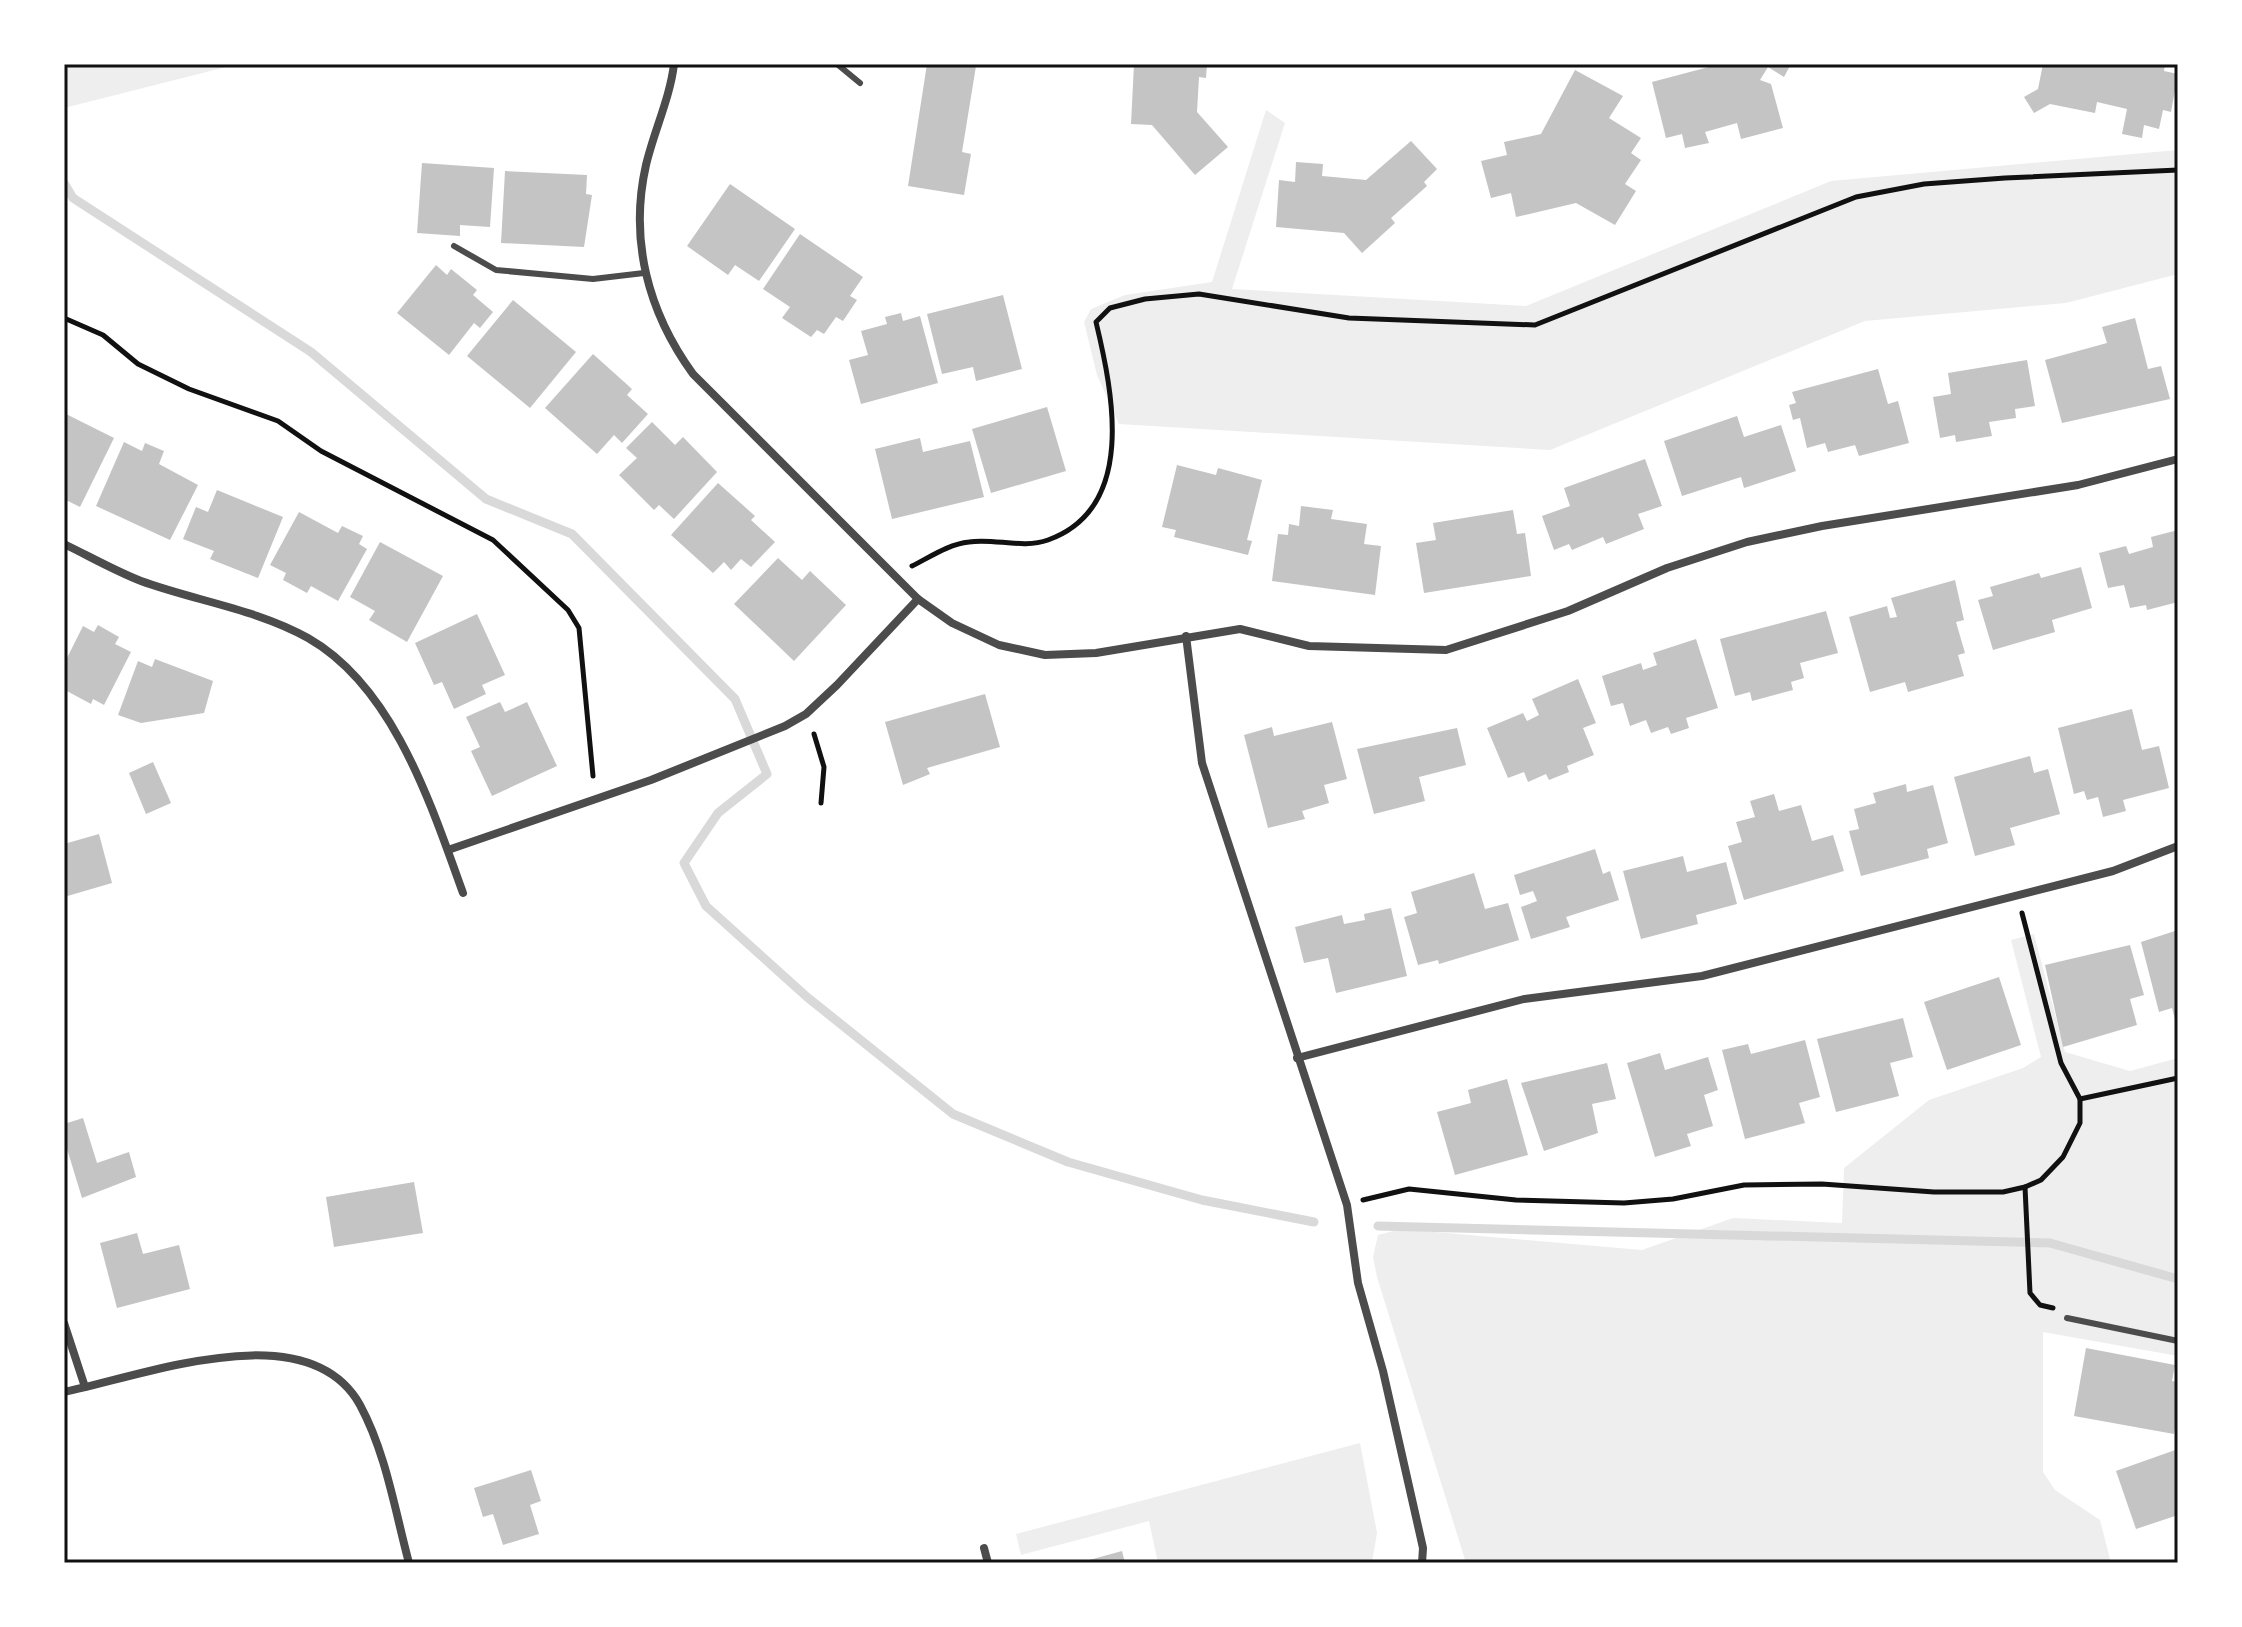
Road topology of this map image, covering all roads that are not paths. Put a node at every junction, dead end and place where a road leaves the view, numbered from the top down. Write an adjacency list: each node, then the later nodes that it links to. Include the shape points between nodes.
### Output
1 (674, 64): 5 (street, via 642,185)
2 (837, 64): 3 (lane)
3 (860, 83)
4 (454, 246): 5 (lane, via 496,270 593,279)
5 (644, 273): 8 (street, via 658,317 693,374)
6 (2178, 459): 9 (street, via 2078,485 1747,542 1667,568 1568,611 1446,650 1309,646 1240,629)
7 (64, 544): 11 (street, via 140,580 262,618 308,638 327,653 371,697 393,731)
8 (918, 599): 9 (street, via 952,623 999,645 1041,654 1096,653); 11 (street, via 837,685 785,726)
9 (1186, 636): 13 (street, via 1202,763)
10 (2178, 846): 13 (street, via 2113,871 1702,976 1524,999)
11 (448, 850): 12 (street)
12 (463, 893)
13 (1297, 1058): 22 (street, via 1347,1205 1358,1283 1404,1459)
14 (2067, 1318): 16 (lane)
15 (64, 1323): 17 (street)
16 (2178, 1341)
17 (85, 1387): 18 (street); 20 (street, via 243,1354 292,1357 332,1373 350,1389 366,1416)
18 (64, 1392)
19 (984, 1548): 21 (street)
20 (409, 1563)
21 (988, 1563)
22 (1422, 1563)

